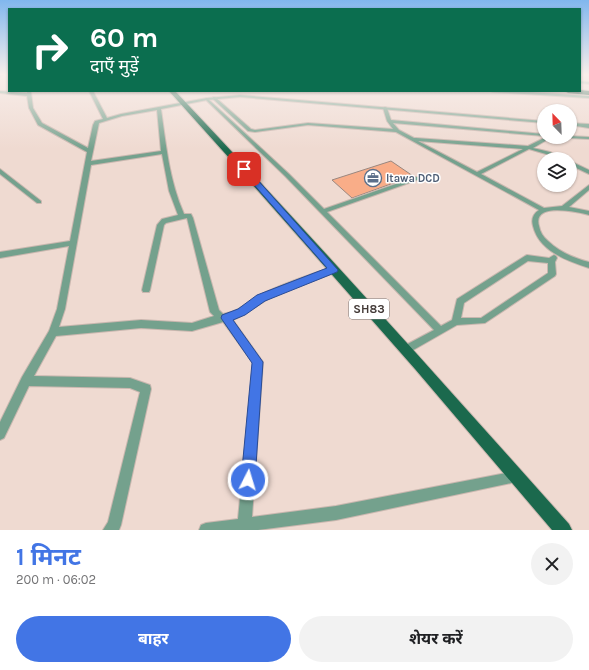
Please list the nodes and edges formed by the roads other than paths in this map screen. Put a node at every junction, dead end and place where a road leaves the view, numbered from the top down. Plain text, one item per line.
1 (30, 100) edge
2 (93, 100) edge
3 (179, 100) edge
4 (202, 100) edge
5 (208, 100) edge
6 (216, 100) edge
7 (285, 100) edge
8 (182, 103) junction
9 (159, 108) junction
10 (385, 108) junction
11 (105, 119) junction
12 (537, 121) edge
13 (389, 122) junction
14 (577, 125) edge
15 (589, 126) edge
16 (397, 131) junction
17 (537, 134) edge
18 (577, 137) edge
19 (411, 138) junction
20 (589, 138) edge
21 (537, 144) edge
22 (529, 148) junction
23 (91, 152) junction
24 (165, 152) junction
25 (544, 152) edge
26 (89, 163) junction
27 (577, 166) edge
28 (0, 171) edge
29 (589, 172) edge
30 (477, 174) junction
31 (418, 178) dead end
32 (589, 187) edge
33 (39, 202) dead end
34 (565, 207) junction
35 (543, 210) junction
36 (322, 211) junction
37 (589, 213) edge
38 (182, 216) junction
39 (73, 243) junction
40 (559, 253) junction
41 (0, 255) edge
42 (551, 260) junction
43 (589, 265) edge
44 (334, 270) junction
45 (146, 290) dead end
46 (224, 318) junction
47 (456, 322) junction
48 (441, 331) junction
49 (53, 332) junction
50 (405, 350) junction
51 (26, 381) junction
52 (0, 434) edge
53 (517, 477) junction
54 (244, 527) edge
55 (110, 530) edge
56 (206, 530) edge
57 (562, 530) edge

1 - 23 street
2 - 11 street
3 - 8 main road, SH83
4 - 8 street
5 - 36 lane
6 - 16 lane
7 - 10 street
8 - 9 street
8 - 44 main road, SH83
9 - 11 street
9 - 24 street
10 - 12 street
10 - 13 lane
11 - 23 street
13 - 16 lane
13 - 17 lane
14 - 15 street
16 - 19 lane
18 - 20 lane
19 - 22 lane
19 - 30 lane
21 - 22 lane
22 - 25 lane
22 - 30 lane
23 - 26 street
24 - 26 street
24 - 38 street
26 - 39 street
27 - 29 lane
28 - 33 street
30 - 35 lane
31 - 36 lane
32 - 34 lane
34 - 35 lane
34 - 37 lane
35 - 40 lane
36 - 48 lane
38 - 45 street
38 - 46 street
39 - 41 street
39 - 49 street
40 - 42 lane
40 - 43 lane
42 - 47 lane
42 - 47 lane
44 - 46 street
44 - 50 main road, SH83
46 - 49 street
46 - 54 street
47 - 48 lane
48 - 50 lane
49 - 51 street
50 - 53 main road, SH83
51 - 52 street
51 - 55 street
53 - 54 street
53 - 57 main road, SH83
54 - 56 street

